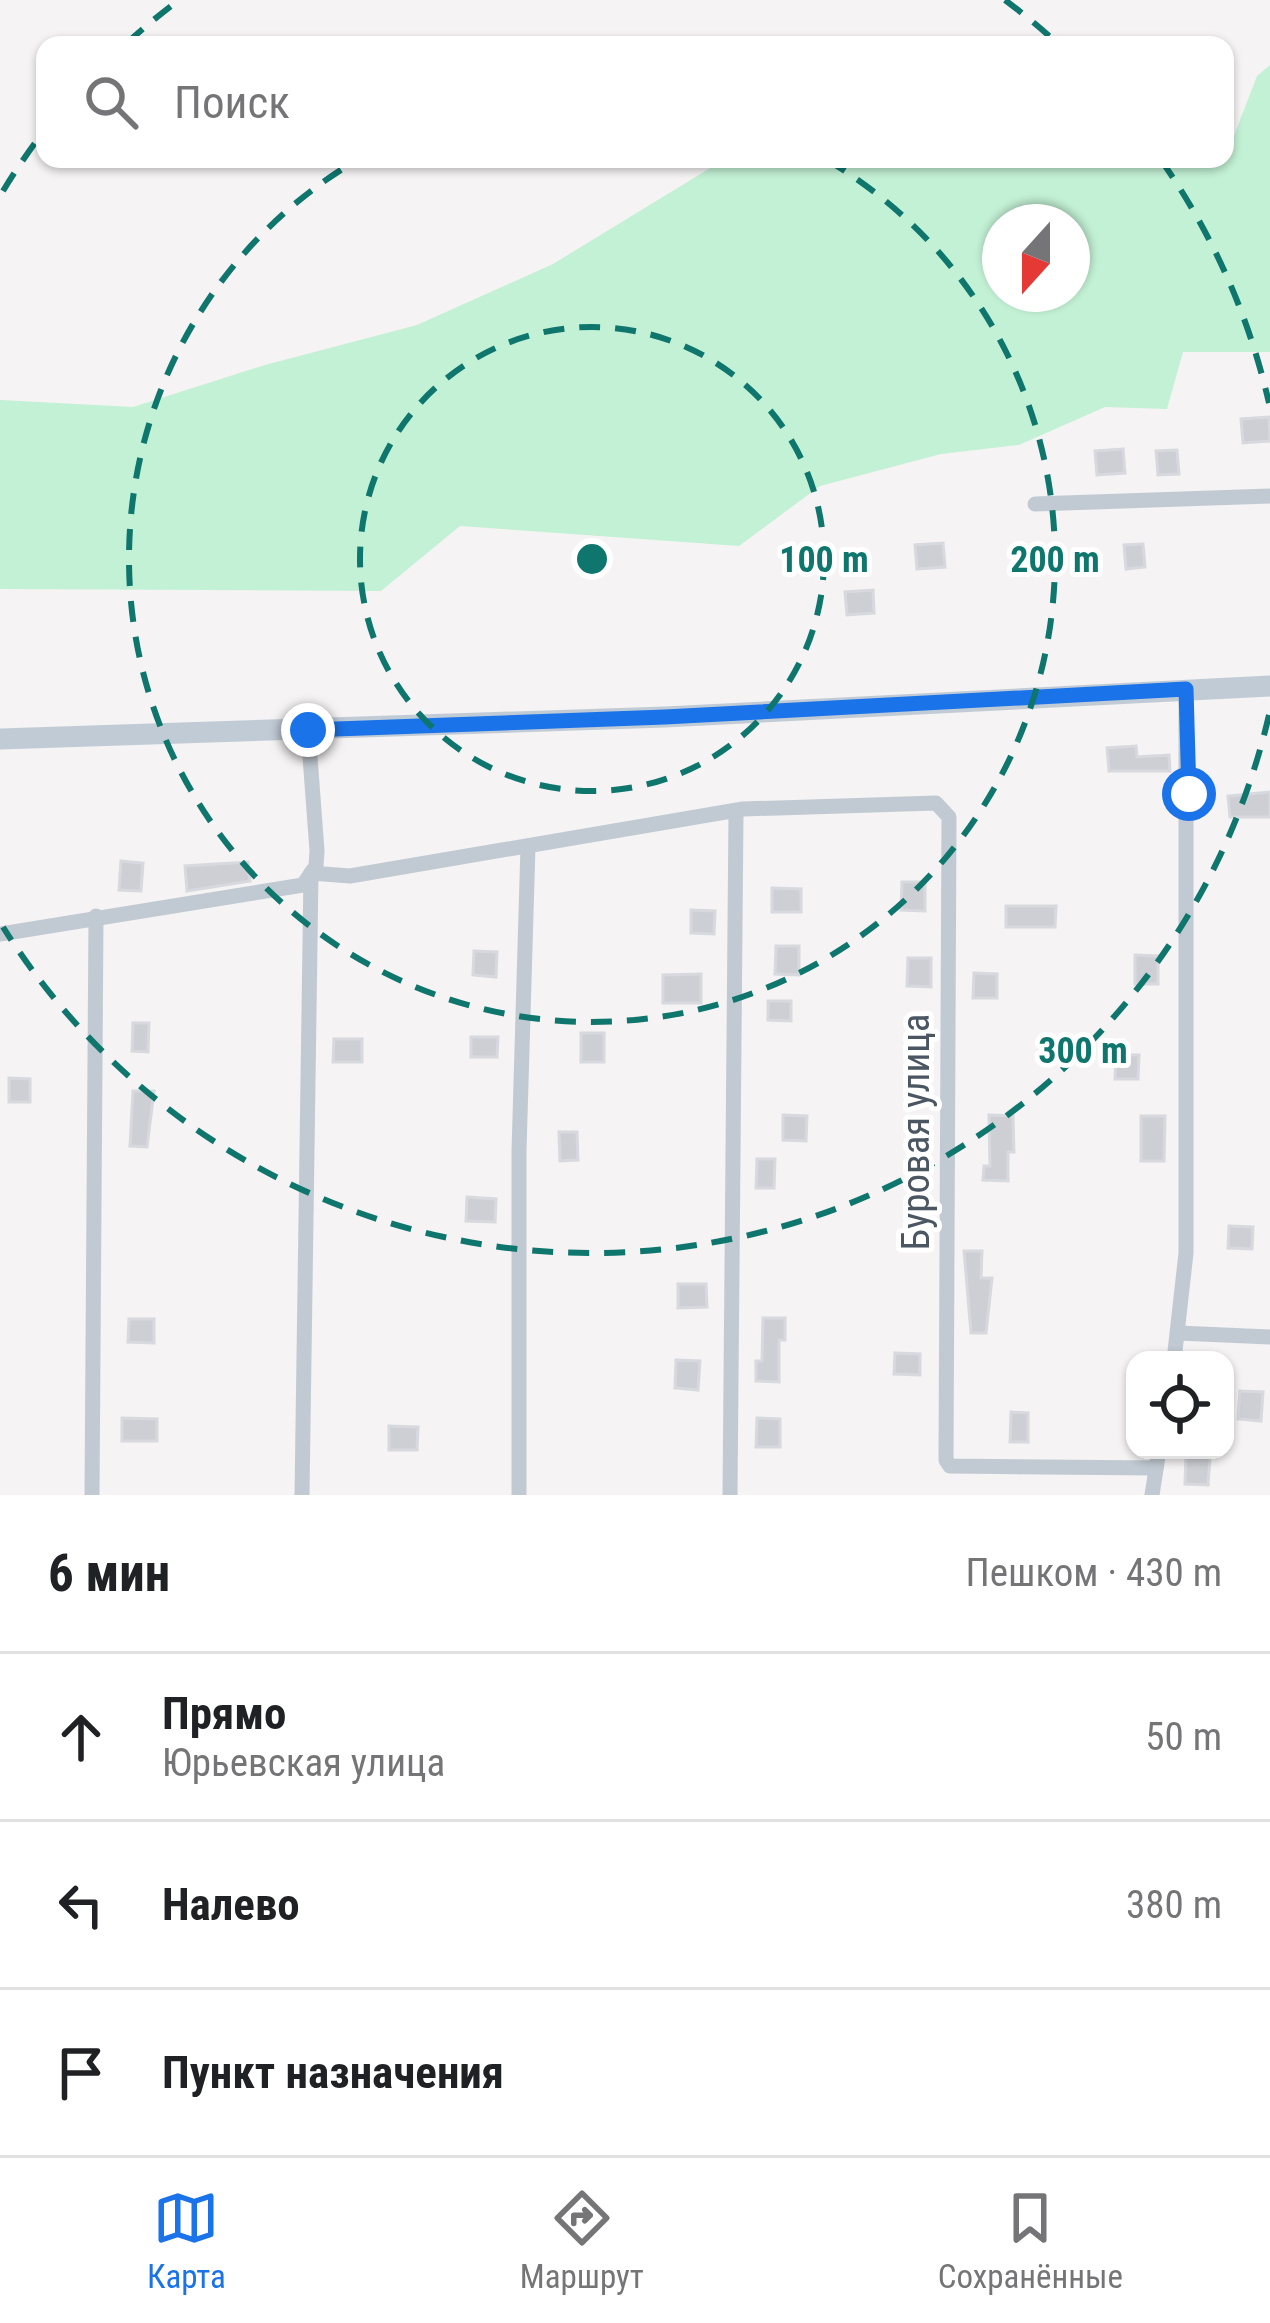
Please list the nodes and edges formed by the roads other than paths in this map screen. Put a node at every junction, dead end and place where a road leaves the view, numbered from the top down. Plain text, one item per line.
1 (1270, 496) edge
2 (1035, 504) dead end
3 (1270, 686) edge
4 (1186, 689) junction
5 (308, 730) junction
6 (0, 740) edge
7 (736, 812) junction
8 (528, 846) junction
9 (311, 873) junction
10 (96, 916) junction
11 (0, 934) edge
12 (1178, 1333) junction
13 (1270, 1337) edge
14 (1175, 1351) edge
15 (1158, 1459) edge
16 (92, 1495) edge
17 (302, 1495) edge
18 (518, 1495) edge
19 (730, 1495) edge
20 (1153, 1495) edge

1 - 2 street
3 - 4 main road
4 - 5 main road
4 - 12 street
5 - 6 main road
5 - 9 street
7 - 8 street
7 - 15 street, Буровая улица
7 - 19 street
8 - 9 street
8 - 18 street
9 - 10 street
9 - 17 street
10 - 11 street
10 - 16 street
12 - 13 street
12 - 14 street
15 - 20 street

